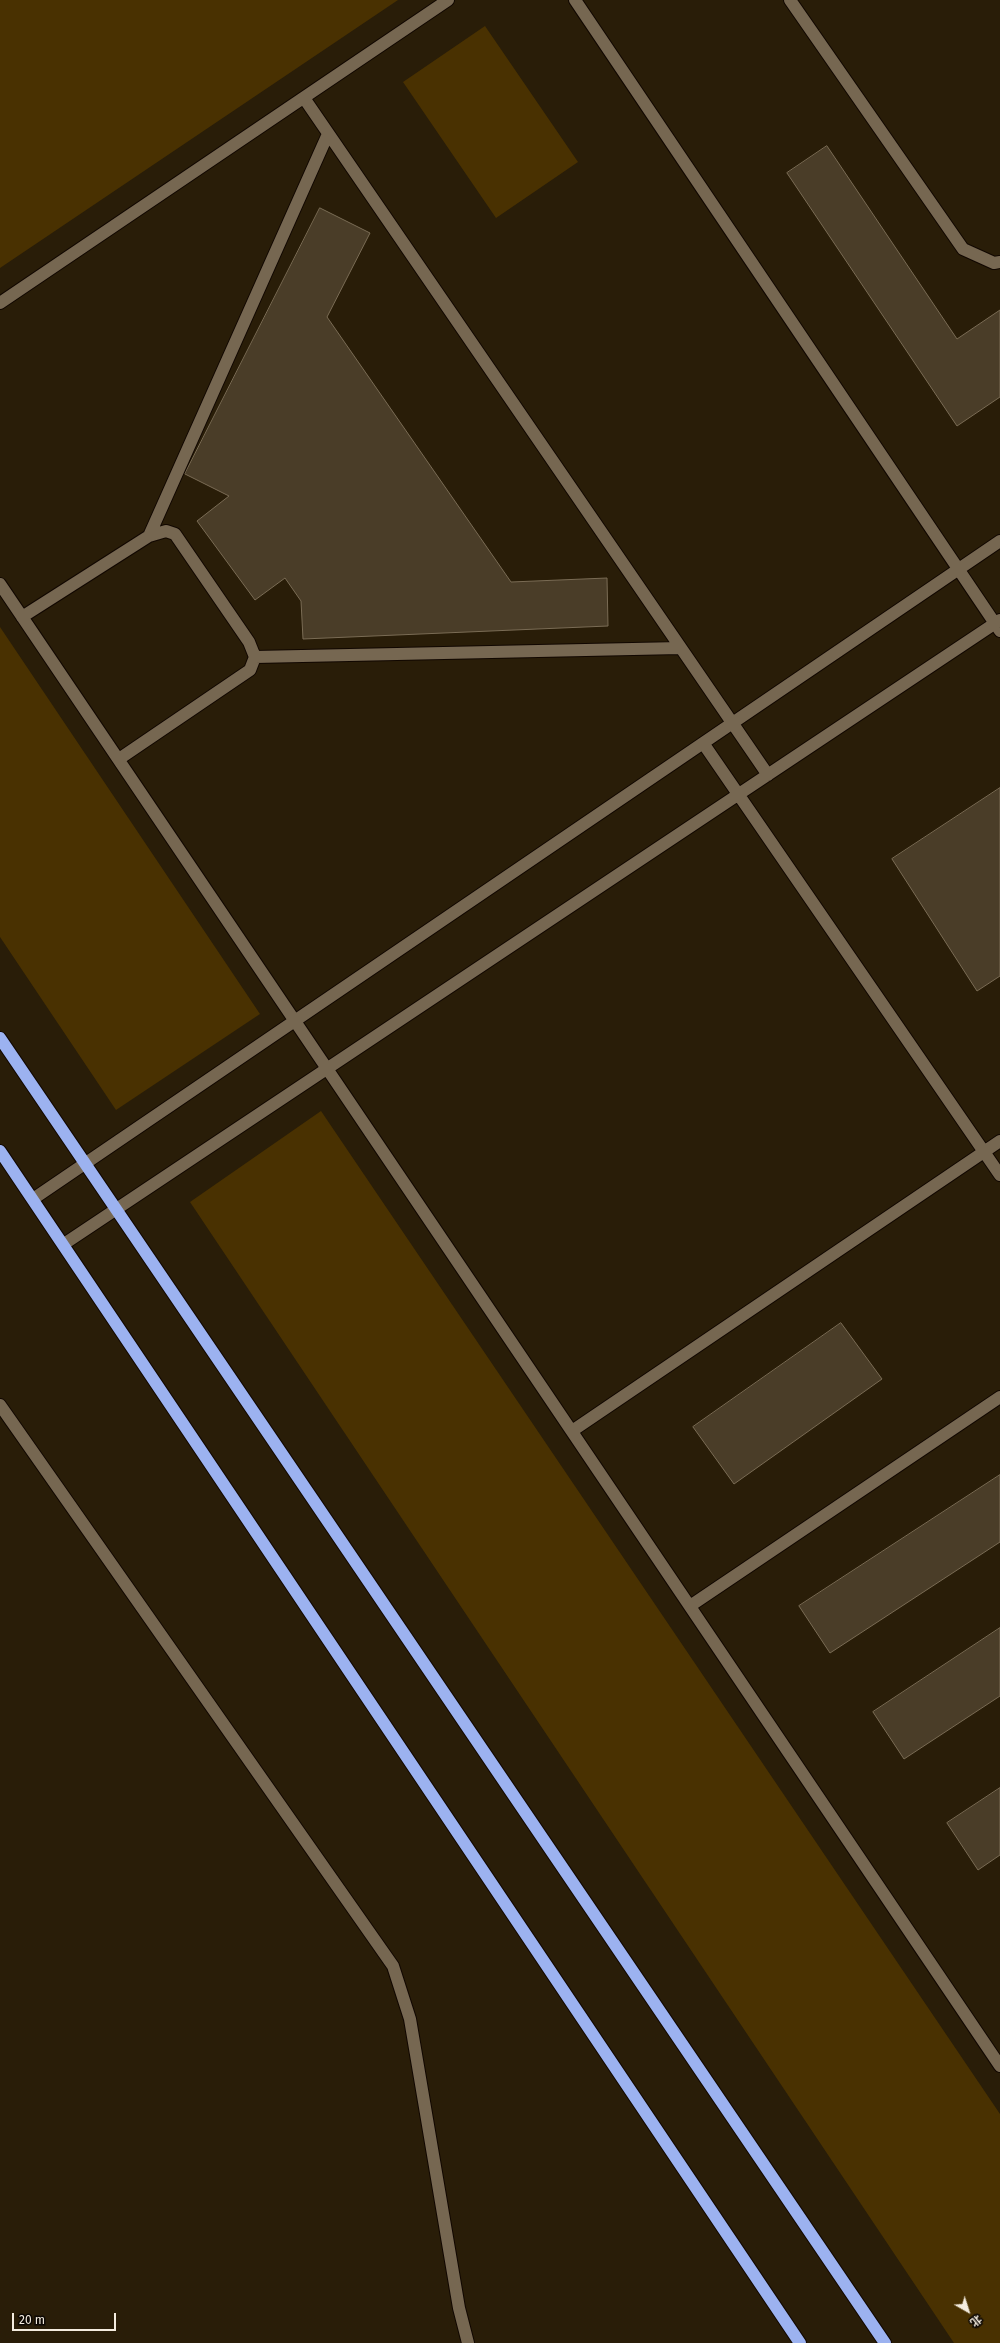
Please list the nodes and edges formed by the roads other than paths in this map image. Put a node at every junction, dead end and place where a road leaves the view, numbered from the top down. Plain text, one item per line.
1 (448, 0) edge
2 (575, 0) edge
3 (790, 0) edge
4 (304, 98) junction
5 (328, 134) junction
6 (1000, 262) edge
7 (0, 303) edge
8 (149, 536) junction
9 (1000, 541) edge
10 (958, 569) junction
11 (0, 584) edge
12 (22, 617) junction
13 (998, 625) edge
14 (680, 648) junction
15 (255, 657) junction
16 (732, 723) junction
17 (703, 743) junction
18 (119, 759) junction
19 (768, 775) junction
20 (738, 794) junction
21 (295, 1020) junction
22 (0, 1038) edge
23 (327, 1069) junction
24 (1000, 1141) edge
25 (0, 1151) edge
26 (984, 1152) junction
27 (85, 1163) junction
28 (1000, 1175) edge
29 (33, 1199) junction
30 (116, 1209) junction
31 (64, 1244) junction
32 (1000, 1398) edge
33 (0, 1405) edge
34 (572, 1431) junction
35 (690, 1606) junction
36 (1000, 2066) edge
37 (468, 2343) edge
38 (800, 2343) edge
39 (885, 2343) edge

1 - 4 street
2 - 10 street
3 - 6 street
4 - 5 street
4 - 7 street
5 - 8 street
5 - 14 street
8 - 12 street
8 - 15 street
9 - 10 street
10 - 13 street
10 - 16 street
11 - 12 street
12 - 18 street
13 - 19 street
14 - 15 street
14 - 16 street
15 - 18 street
16 - 17 street
16 - 19 street
17 - 20 street
17 - 21 street
18 - 21 street
19 - 20 street
20 - 23 street
20 - 26 street
21 - 23 street
21 - 27 street
22 - 27 highway
23 - 30 street
23 - 34 street
24 - 26 street
25 - 29 highway
26 - 28 street
26 - 34 street
27 - 29 street
27 - 30 highway
29 - 31 highway
30 - 31 street
30 - 39 highway
31 - 38 highway
32 - 35 street
33 - 37 street
34 - 35 street
35 - 36 street

